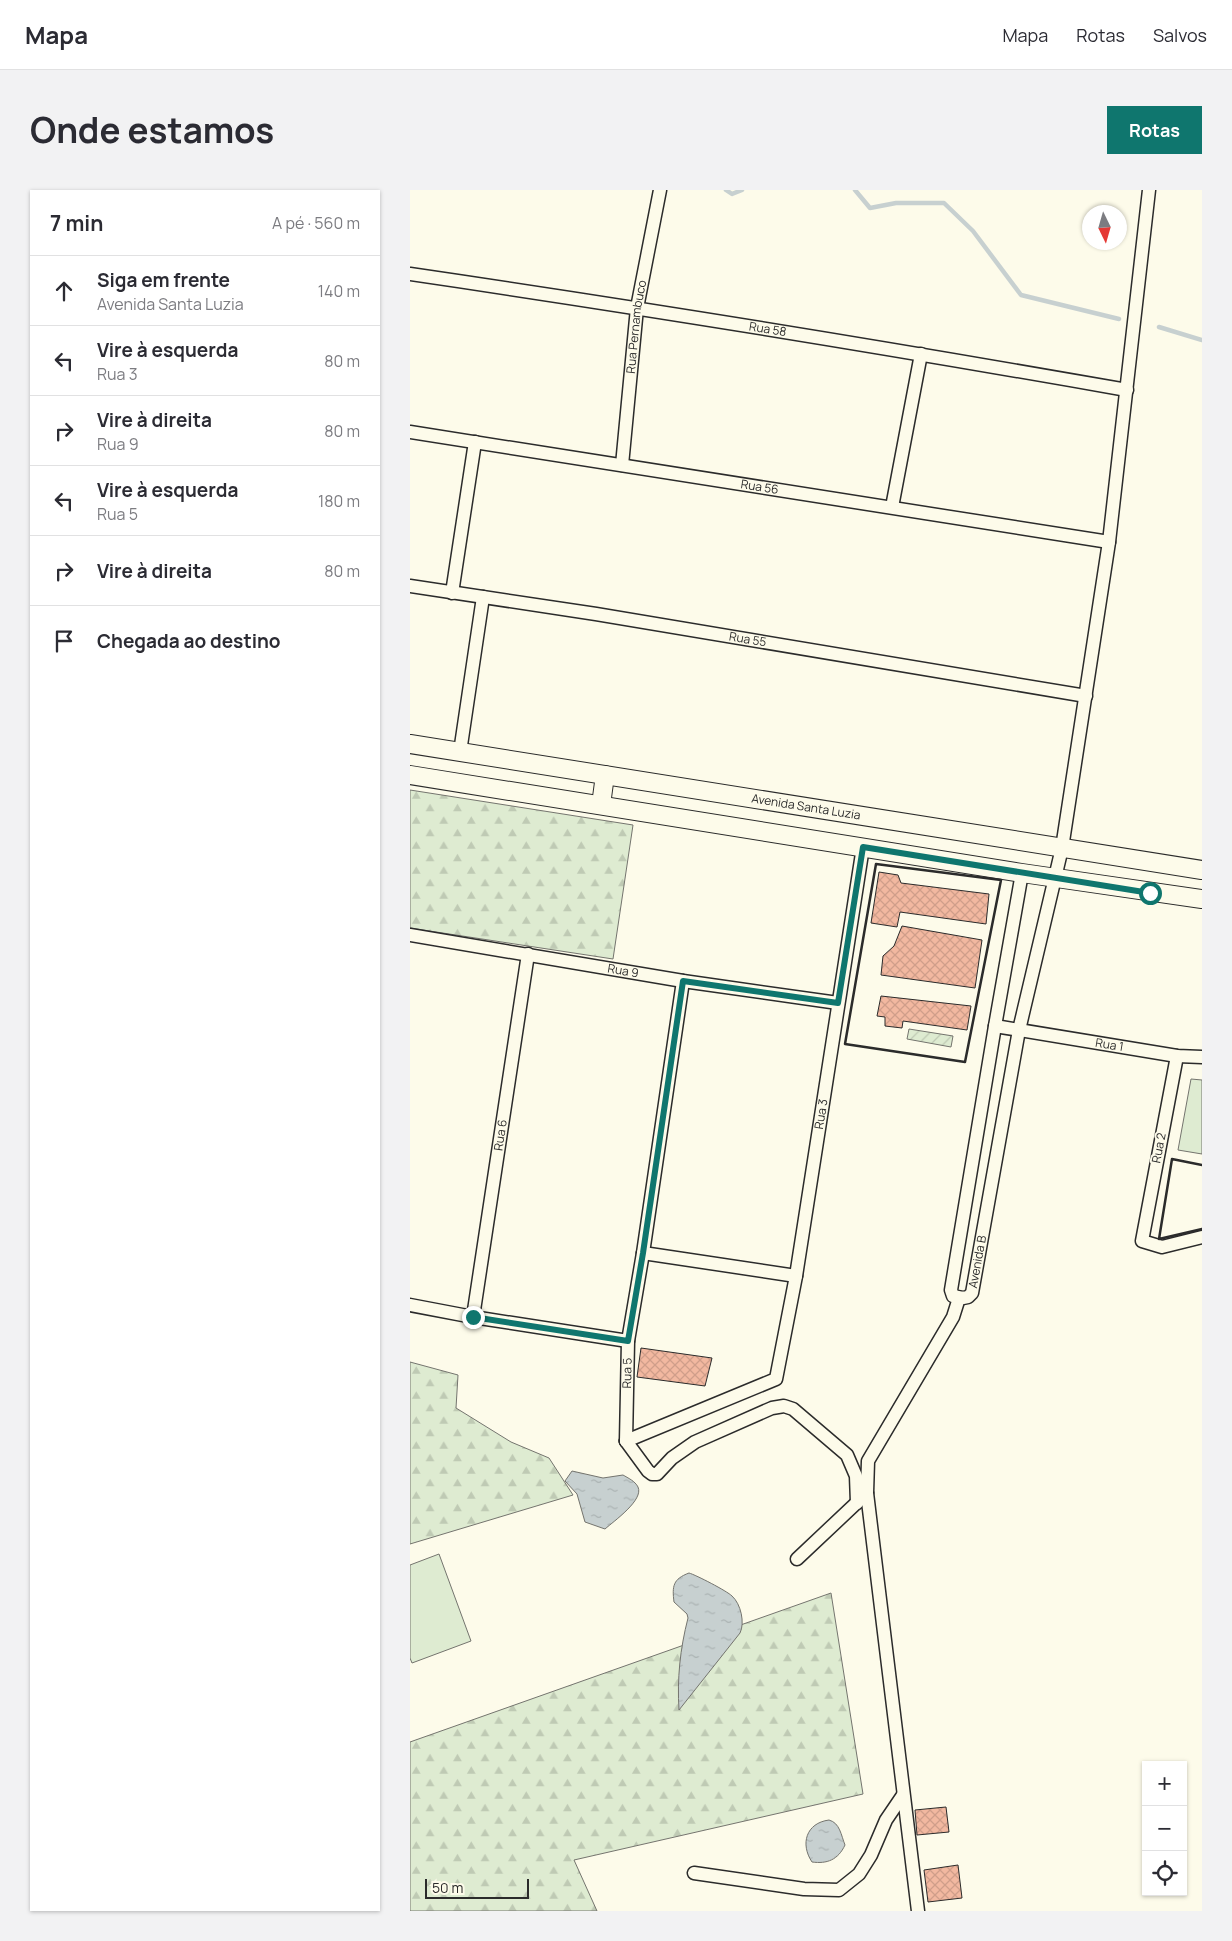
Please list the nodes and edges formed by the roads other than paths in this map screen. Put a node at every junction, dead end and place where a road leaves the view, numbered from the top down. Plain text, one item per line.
1 (660, 190) edge
2 (1149, 190) edge
3 (410, 274) edge
4 (637, 308) junction
5 (921, 354) junction
6 (1127, 390) junction
7 (410, 432) edge
8 (476, 442) junction
9 (622, 465) junction
10 (892, 507) junction
11 (1109, 542) junction
12 (410, 586) edge
13 (452, 593) junction
14 (484, 597) junction
15 (1086, 696) junction
16 (410, 744) edge
17 (460, 752) junction
18 (410, 775) edge
19 (605, 775) junction
20 (601, 805) junction
21 (863, 847) junction
22 (1062, 848) junction
23 (1202, 870) edge
24 (1022, 873) junction
25 (1055, 877) junction
26 (1202, 899) edge
27 (410, 935) edge
28 (528, 954) junction
29 (683, 981) junction
30 (838, 1003) junction
31 (995, 1026) junction
32 (1019, 1030) junction
33 (1177, 1056) junction
34 (1202, 1057) edge
35 (1202, 1237) edge
36 (643, 1253) junction
37 (796, 1276) junction
38 (959, 1298) junction
39 (410, 1305) edge
40 (473, 1317) junction
41 (628, 1341) junction
42 (626, 1442) junction
43 (867, 1493) junction
44 (857, 1503) junction
45 (797, 1559) dead end
46 (904, 1795) junction
47 (694, 1873) dead end
48 (918, 1911) edge

1 - 4 street, Rua Pernambuco
2 - 6 street, Avenida B
3 - 4 street, Rua 58
4 - 5 street, Rua 58
4 - 9 street, Rua Pernambuco
5 - 6 street, Rua 58
5 - 10 street
6 - 11 street, Avenida B
7 - 8 street, Rua 56
8 - 9 street, Rua 56
8 - 13 street
9 - 10 street, Rua 56
10 - 11 street, Rua 56
11 - 15 street, Avenida B
12 - 13 street, Rua 55
13 - 14 street, Rua 55
14 - 15 street, Rua 55
14 - 17 street
15 - 22 street, Avenida B
16 - 17 street, Avenida Santa Luzia
17 - 19 street, Avenida Santa Luzia
18 - 20 street
19 - 20 street
19 - 22 street, Avenida Santa Luzia
20 - 21 street
21 - 24 street
21 - 30 street, Rua 3
22 - 23 street, Avenida Santa Luzia
22 - 25 street, Avenida B
24 - 25 street
24 - 31 street, Avenida B
25 - 26 street
25 - 32 street, Avenida B
27 - 28 street, Rua 9
28 - 29 street, Rua 9
28 - 40 street, Rua 6
29 - 30 street, Rua 9
29 - 36 street, Rua 5
30 - 37 street, Rua 3
31 - 32 street, Rua 1
31 - 38 street, Avenida B
32 - 33 street, Rua 1
32 - 38 street, Avenida B
33 - 34 street, Rua 1
33 - 35 street, Rua 2
36 - 37 street
36 - 41 street, Rua 5
37 - 42 street, Rua 3
38 - 43 street
39 - 40 street
40 - 41 street
41 - 42 street, Rua 5
42 - 44 street
43 - 44 street
43 - 46 street
44 - 45 street
46 - 47 street
46 - 48 street

